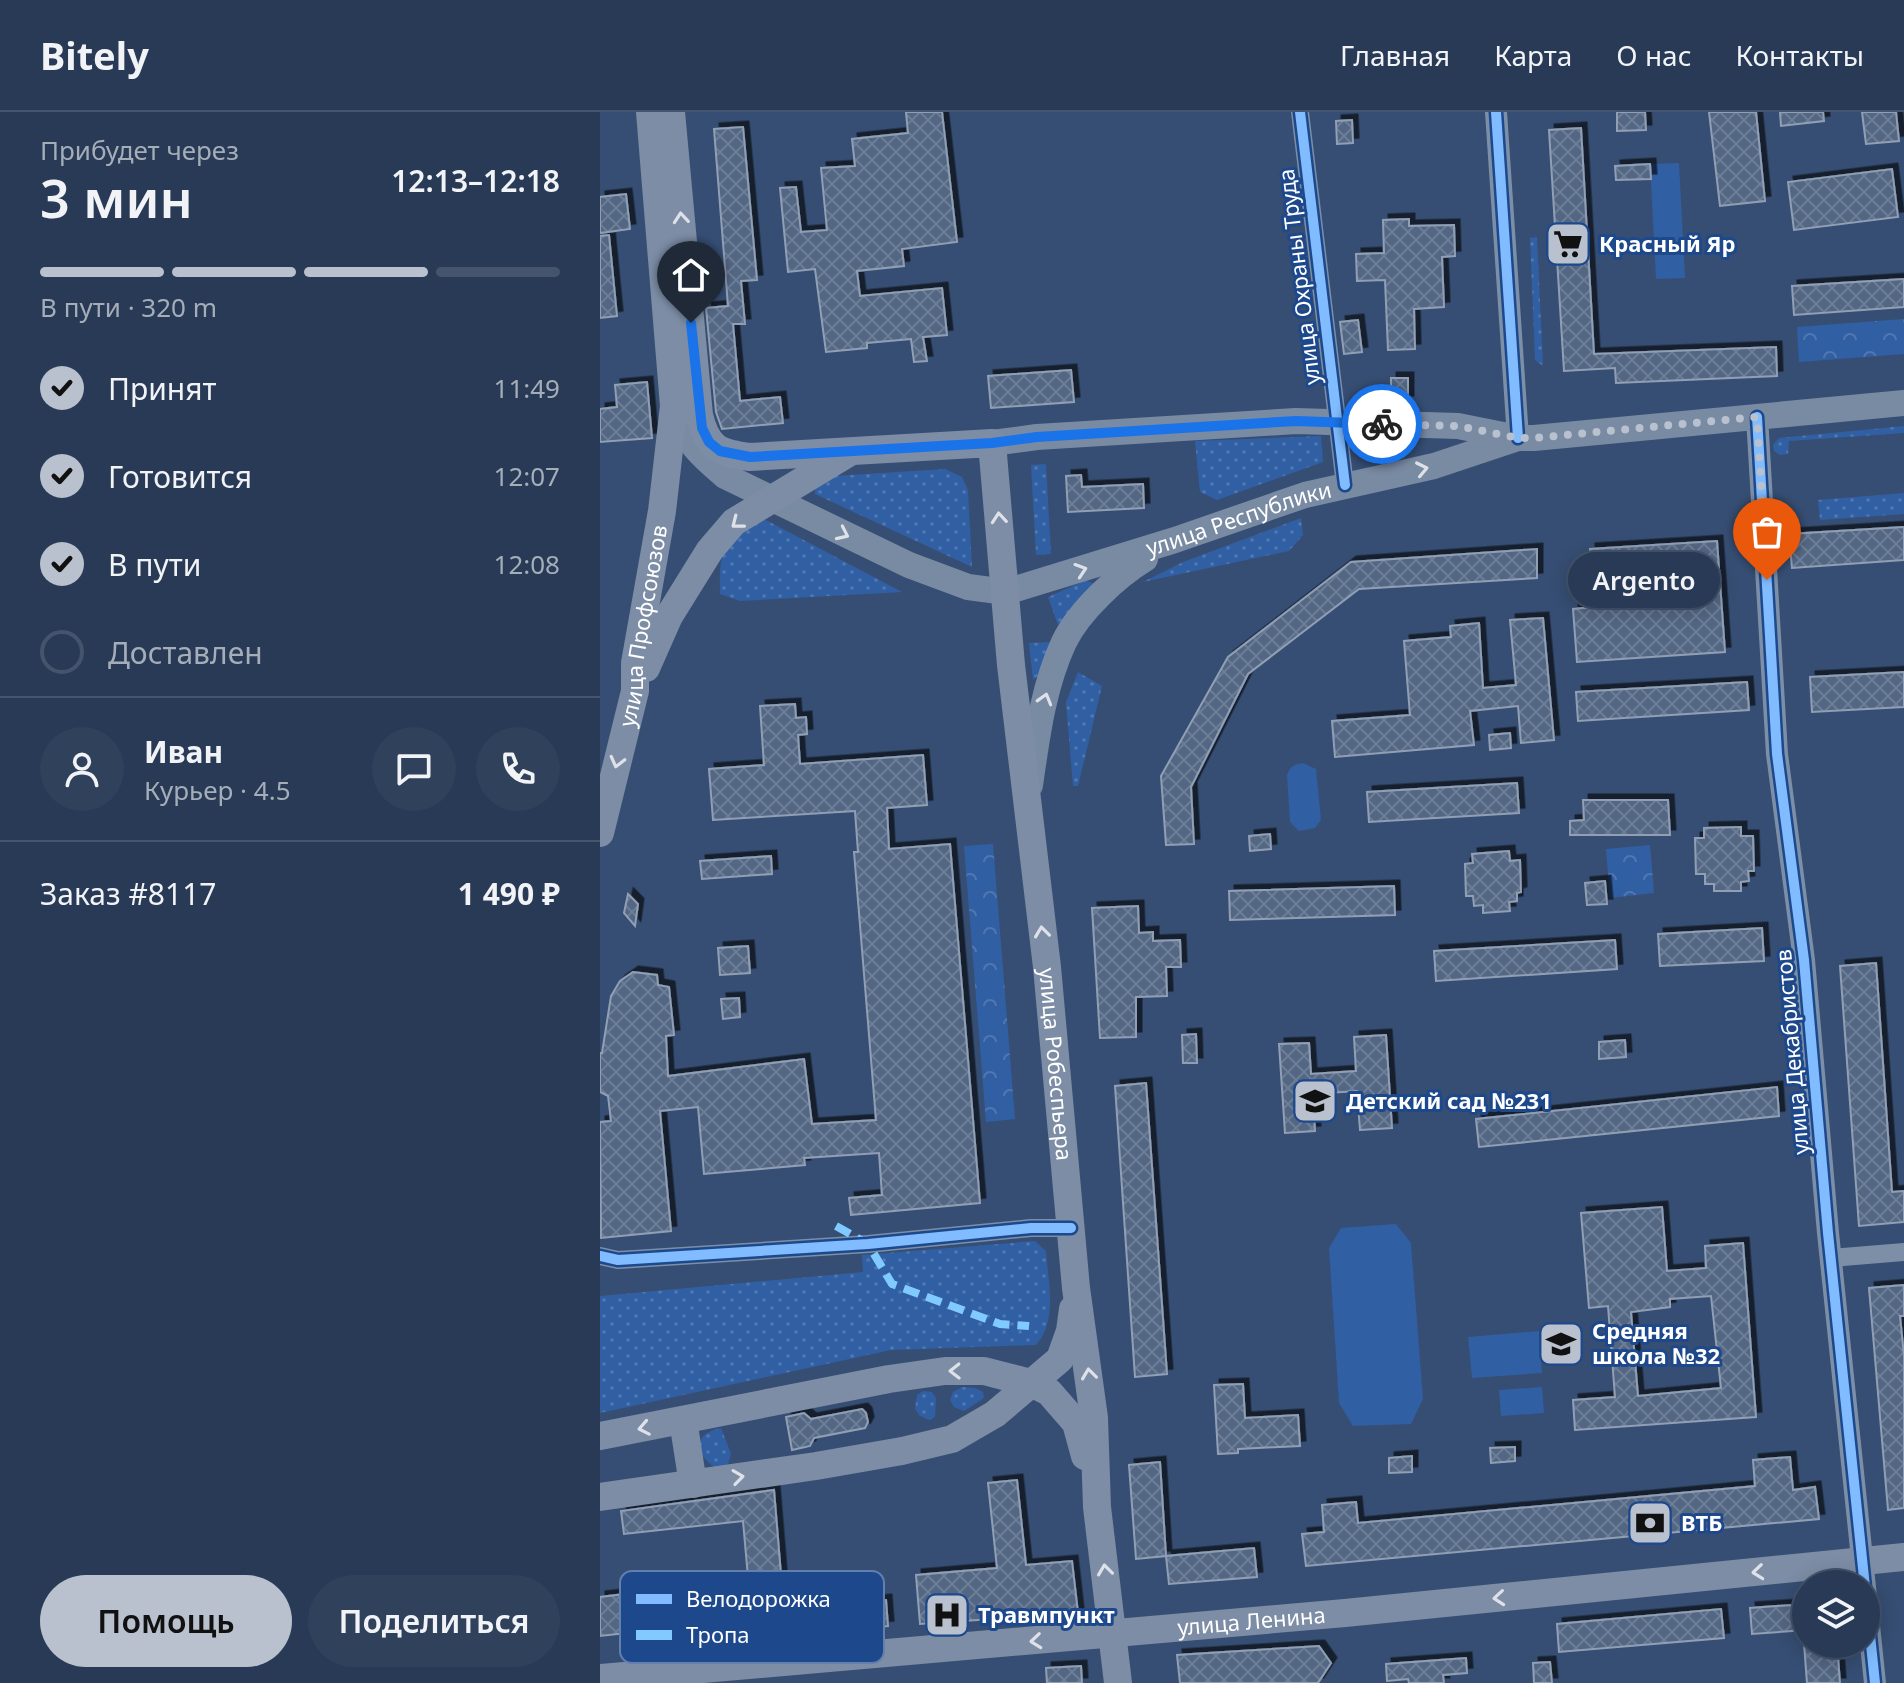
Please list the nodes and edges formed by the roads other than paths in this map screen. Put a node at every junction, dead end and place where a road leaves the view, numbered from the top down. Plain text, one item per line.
1 (650, 112) edge
2 (671, 112) edge
3 (1300, 112) edge
4 (1496, 112) edge
5 (1904, 403) edge
6 (674, 406) junction
7 (1757, 417) junction
8 (1339, 423) junction
9 (1518, 438) junction
10 (992, 443) junction
11 (850, 452) junction
12 (1345, 485) junction
13 (772, 501) junction
14 (1175, 540) junction
15 (1006, 592) junction
16 (635, 691) junction
17 (1027, 804) junction
18 (600, 833) edge
19 (1071, 1228) junction
20 (1904, 1252) edge
21 (600, 1256) edge
22 (1831, 1258) junction
23 (1076, 1288) junction
24 (1031, 1383) junction
25 (683, 1420) junction
26 (600, 1436) edge
27 (693, 1484) junction
28 (603, 1497) edge
29 (1097, 1507) junction
30 (1904, 1557) edge
31 (1863, 1560) junction
32 (1113, 1633) junction
33 (884, 1653) edge
34 (771, 1663) edge
35 (600, 1678) edge
36 (1118, 1683) edge
37 (1875, 1683) edge

1 - 6 main road, улица Профсоюзов
11 -> 2 main road, улица Республики
3 - 8 street, улица Охраны Труда
4 - 9 street
5 - 7 main road, улица Республики
6 - 13 main road
6 - 16 main road, улица Профсоюзов
7 - 9 main road, улица Республики
7 - 22 street, улица Декабристов
8 - 9 main road, улица Республики
8 - 10 main road, улица Республики
8 - 12 street, улица Охраны Труда
12 -> 9 main road, улица Республики
10 - 11 main road, улица Республики
15 -> 10 main road, улица Робеспьера
11 - 13 main road
12 - 14 main road, улица Республики
13 -> 15 main road
13 -> 16 main road
15 -> 14 main road, улица Республики
17 -> 14 main road
15 - 17 main road, улица Робеспьера
16 -> 18 main road, улица Профсоюзов
19 -> 17 main road, улица Робеспьера
19 - 21 street
19 - 23 main road, улица Робеспьера
20 - 22 street
22 - 31 street, улица Декабристов
23 - 24 main road
29 -> 23 main road, улица Робеспьера
24 -> 25 main road
27 -> 24 main road
24 - 29 main road
25 -> 26 main road
25 - 27 main road
27 - 28 main road
32 -> 29 main road, улица Робеспьера
30 - 31 main road, улица Ленина
31 -> 32 main road, улица Ленина
31 - 37 street, улица Декабристов
32 -> 33 main road, улица Ленина
32 - 36 main road, улица Робеспьера
34 -> 35 main road, улица Ленина

